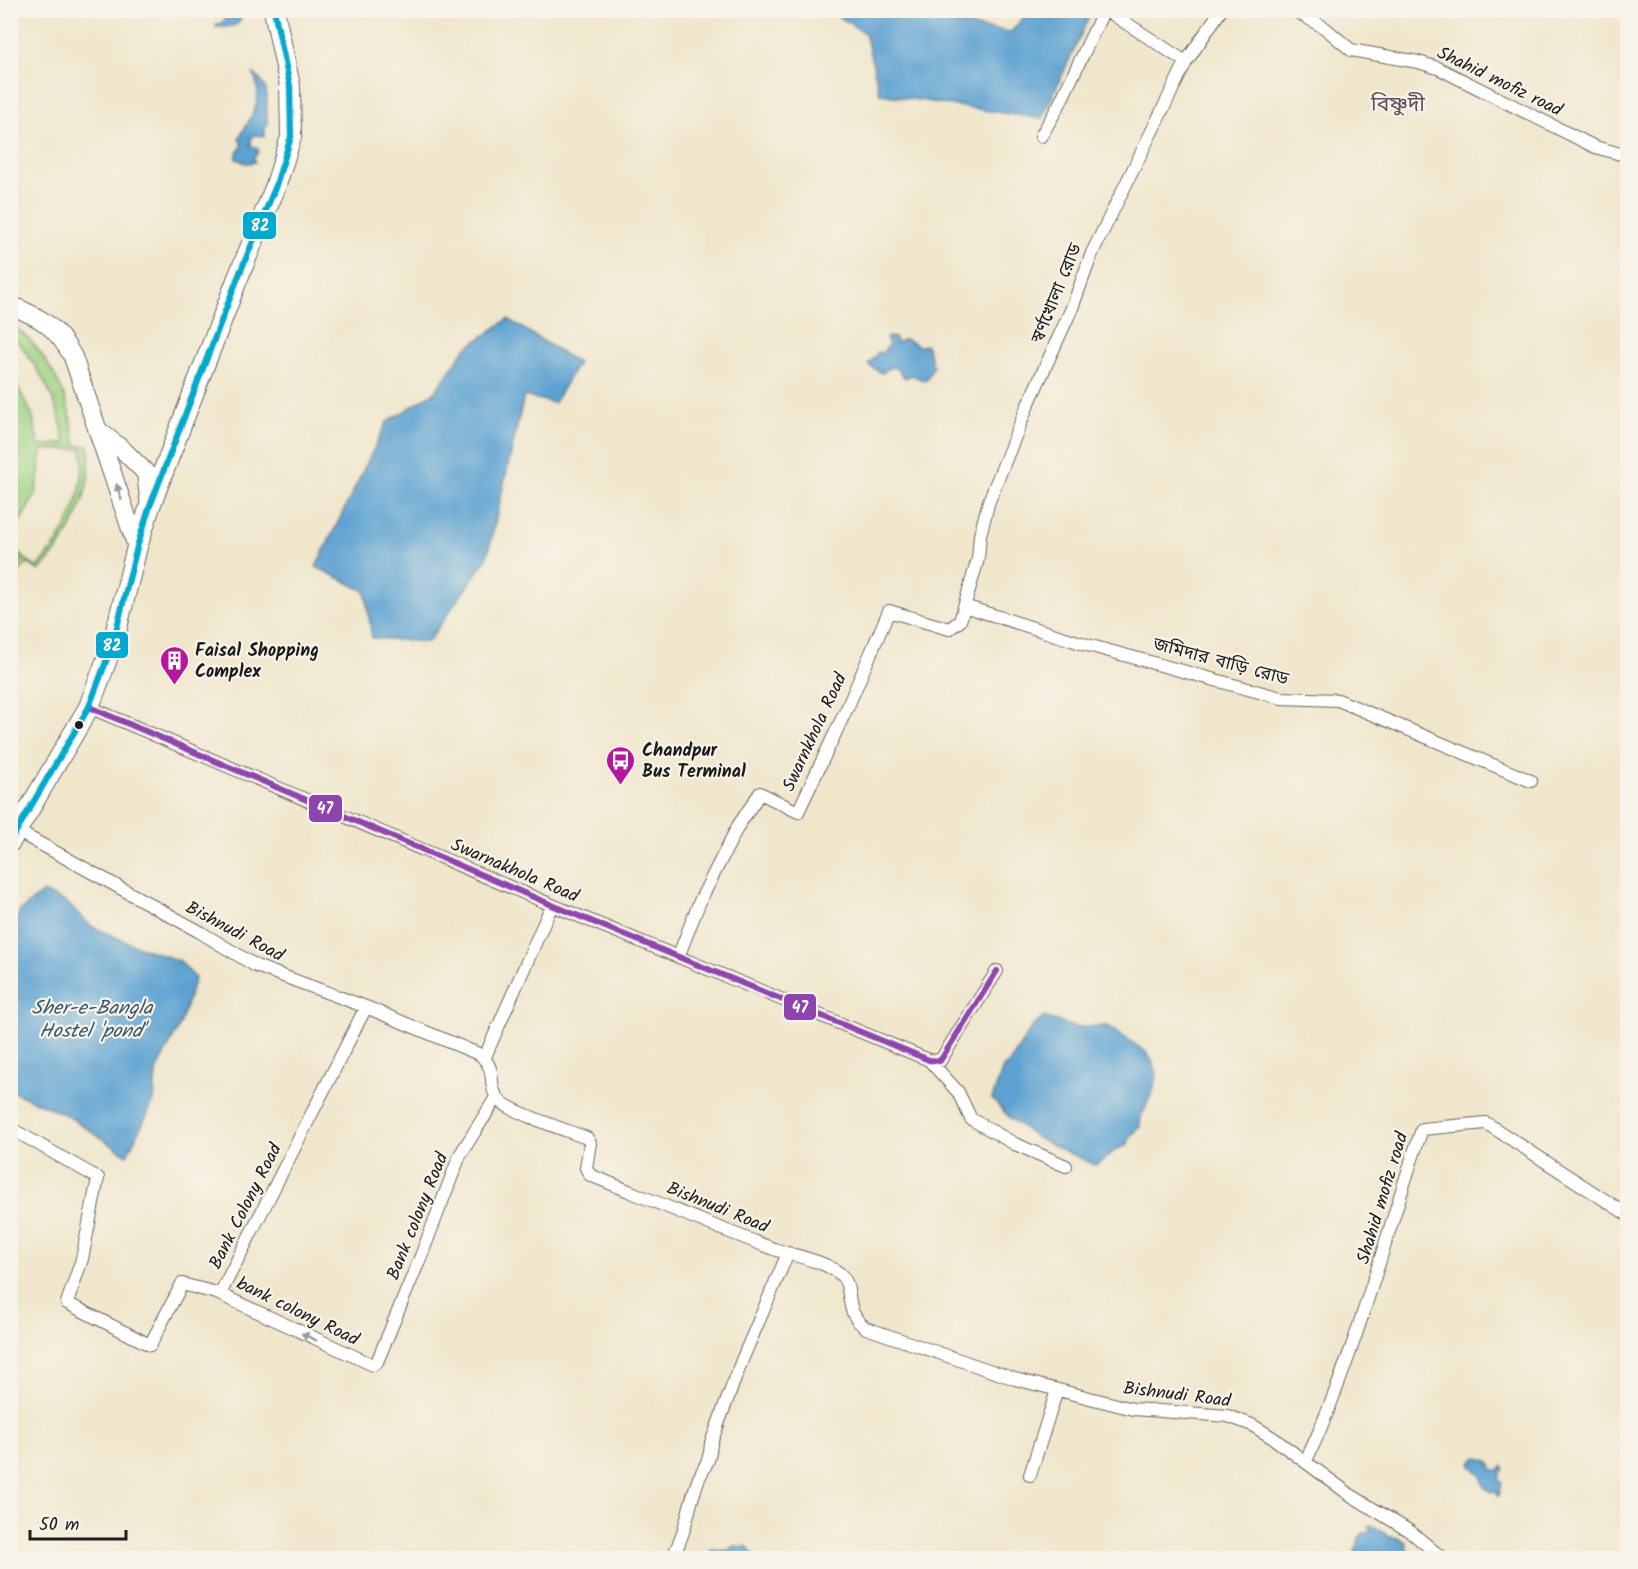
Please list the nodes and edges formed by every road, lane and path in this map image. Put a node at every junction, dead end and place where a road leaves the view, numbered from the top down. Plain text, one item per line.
1 (274, 10) edge
2 (1105, 10) edge
3 (1221, 10) edge
4 (1294, 10) edge
5 (1186, 62) junction
6 (1041, 136) dead end
7 (1628, 156) edge
8 (10, 305) edge
9 (99, 431) junction
10 (150, 506) junction
11 (137, 547) junction
12 (964, 606) junction
13 (89, 707) junction
14 (1531, 781) dead end
15 (14, 836) edge
16 (552, 905) junction
17 (678, 957) junction
18 (997, 971) dead end
19 (366, 1007) junction
20 (484, 1059) junction
21 (928, 1060) junction
22 (496, 1096) junction
23 (483, 1119) dead end
24 (10, 1128) edge
25 (1066, 1166) dead end
26 (1628, 1215) edge
27 (788, 1253) junction
28 (219, 1293) junction
29 (362, 1362) joint
30 (1057, 1390) junction
31 (1306, 1461) junction
32 (1030, 1476) dead end
33 (672, 1558) edge
34 (1442, 1558) edge

1 - 10 main road
2 - 5 street
2 - 6 street
3 - 5 street, স্বর্ণখোলা রোড
4 - 7 street, Shahid mofiz road
5 - 12 street, স্বর্ণখোলা রোড
8 - 9 street
9 - 10 street
11 -> 9 street
10 - 11 main road
11 - 13 main road
12 - 14 street, জমিদার বাড়ি রোড
12 - 17 street, Swarnkhola Road
13 - 15 main road
13 - 16 street, Swarnakhola Road
15 - 19 street, Bishnudi Road
16 - 17 street, Swarnakhola Road
16 - 20 street
17 - 21 street, Swarnakhola Road
18 - 21 street
19 - 20 street, Bishnudi Road
19 - 28 street, Bank Colony Road
20 - 22 street
21 - 25 street
22 - 23 street
22 - 27 street, Bishnudi Road
22 - 29 street, Bank colony Road
24 - 28 street, Bank Colony Road
26 - 31 street, Shahid mofiz road
27 - 30 street, Bishnudi Road
27 - 33 street
29 -> 28 street, bank colony Road
30 - 31 street, Bishnudi Road
30 - 32 street
31 - 34 street, Bishnudi Road

